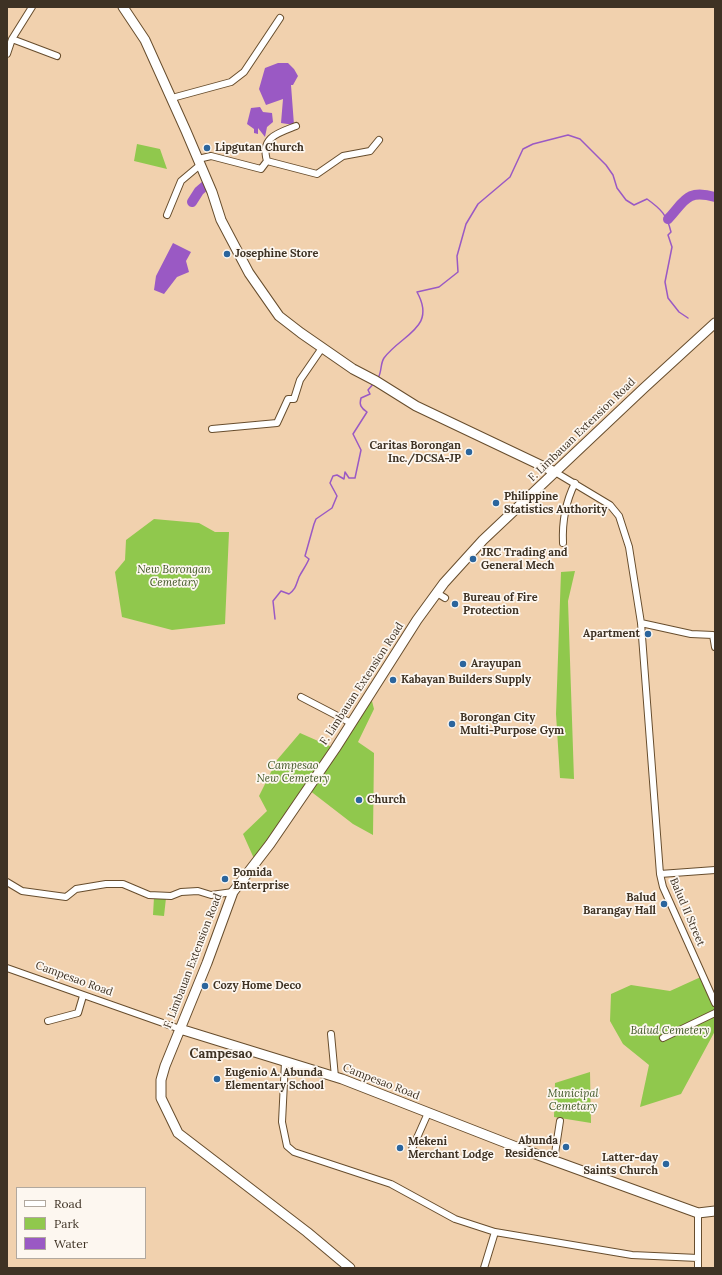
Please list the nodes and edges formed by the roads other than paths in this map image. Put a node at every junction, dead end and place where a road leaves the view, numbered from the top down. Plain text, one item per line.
1 (32, 7) edge
2 (123, 7) edge
3 (280, 18) dead end
4 (12, 39) junction
5 (7, 54) edge
6 (57, 56) dead end
7 (172, 98) junction
8 (296, 126) dead end
9 (379, 140) dead end
10 (267, 161) junction
11 (199, 162) junction
12 (167, 215) dead end
13 (715, 323) edge
14 (322, 348) junction
15 (212, 429) dead end
16 (555, 472) junction
17 (575, 483) junction
18 (563, 543) dead end
19 (437, 593) junction
20 (445, 598) dead end
21 (641, 623) junction
22 (714, 635) edge
23 (715, 647) edge
24 (301, 697) dead end
25 (351, 723) junction
26 (715, 870) edge
27 (660, 874) junction
28 (7, 882) edge
29 (233, 892) junction
30 (7, 968) edge
31 (83, 996) junction
32 (715, 1003) edge
33 (715, 1013) edge
34 (48, 1021) dead end
35 (180, 1029) junction
36 (331, 1034) dead end
37 (663, 1038) dead end
38 (285, 1062) junction
39 (335, 1077) junction
40 (428, 1113) junction
41 (560, 1121) dead end
42 (412, 1149) dead end
43 (554, 1160) junction
44 (715, 1211) edge
45 (698, 1212) junction
46 (494, 1232) junction
47 (698, 1258) junction
48 (350, 1268) edge
49 (484, 1268) edge
50 (698, 1268) edge

1 - 4 street
2 - 7 street
3 - 7 street
4 - 5 street
4 - 6 street
7 - 11 street
8 - 10 street
9 - 10 street
10 - 11 street
11 - 12 street
11 - 14 street
13 - 16 street, F. Limbauan Extension Road
14 - 15 street
14 - 16 street
16 - 17 street, Balud II Street
16 - 19 street, F. Limbauan Extension Road
17 - 18 street
17 - 21 street, Balud II Street
19 - 20 street
19 - 25 street, F. Limbauan Extension Road
21 - 22 street
21 - 27 street, Balud II Street
22 - 23 street
24 - 25 street
25 - 29 street, F. Limbauan Extension Road
26 - 27 street
27 - 32 street, Balud II Street
28 - 29 street
29 - 35 street, F. Limbauan Extension Road
30 - 31 street, Campesao Road
31 - 34 street
31 - 35 street, Campesao Road
33 - 37 street
35 - 38 street, Campesao Road
35 - 48 street, F. Limbauan Extension Road
36 - 39 street
38 - 39 street, Campesao Road
38 - 46 street
39 - 40 street, Campesao Road
40 - 42 street
40 - 43 street, Campesao Road
41 - 43 street
43 - 45 street, Campesao Road
44 - 45 street
45 - 47 street
46 - 47 street
46 - 49 street
47 - 50 street

